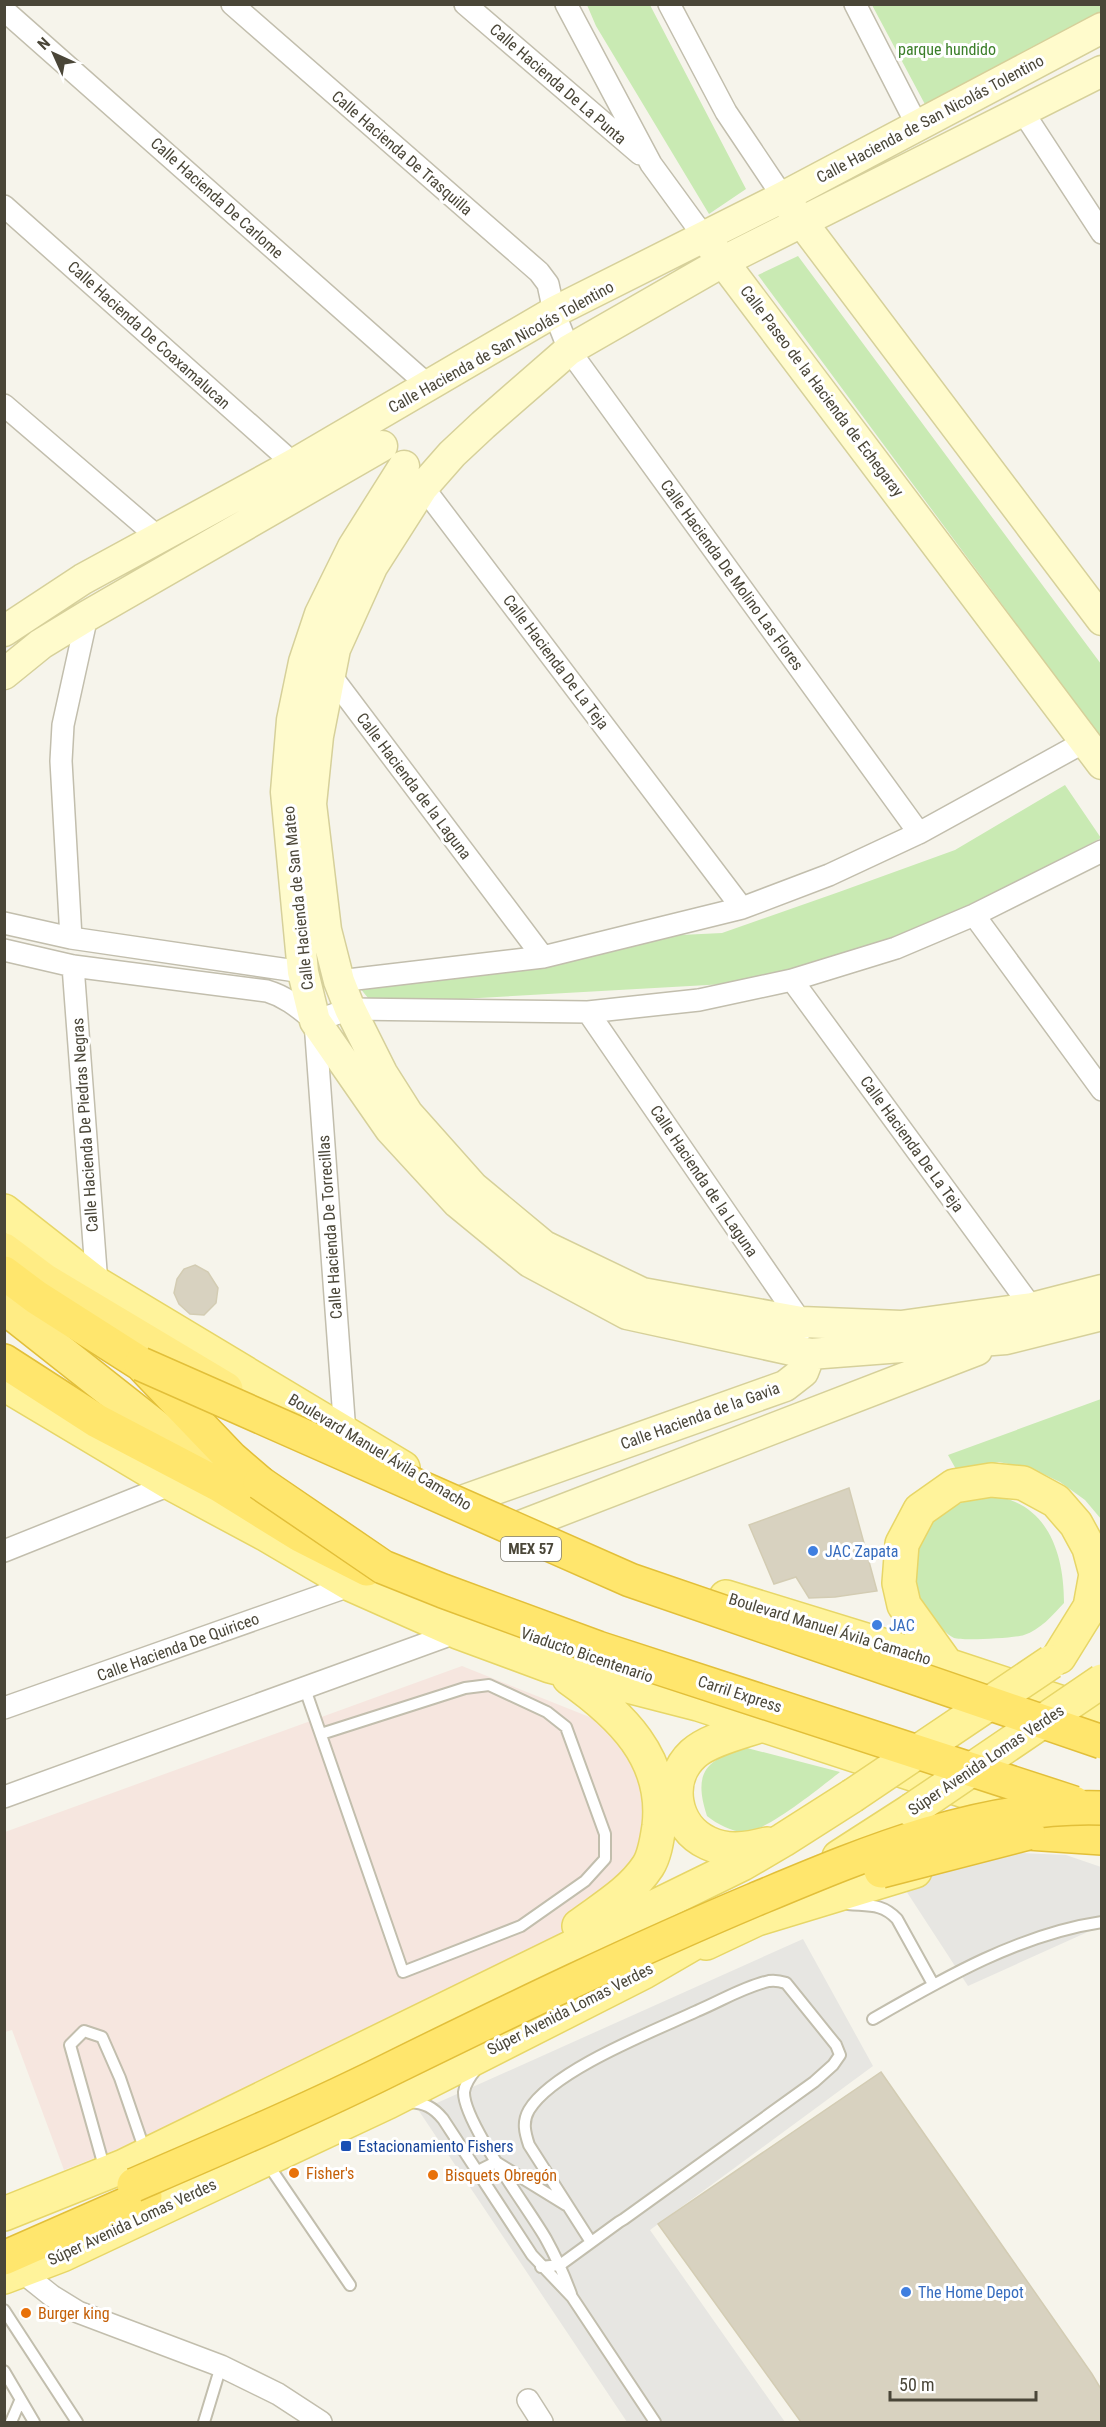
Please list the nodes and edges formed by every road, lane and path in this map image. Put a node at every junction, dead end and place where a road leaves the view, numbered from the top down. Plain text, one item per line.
1 (232, 4) edge
2 (465, 4) edge
3 (566, 4) edge
4 (669, 4) edge
5 (855, 4) edge
6 (4, 10) edge
7 (1101, 28) edge
8 (1101, 71) edge
9 (1023, 112) junction
10 (918, 127) junction
11 (651, 164) junction
12 (783, 197) junction
13 (4, 206) edge
14 (802, 222) junction
15 (1101, 233) edge
16 (705, 238) junction
17 (724, 261) junction
18 (554, 312) junction
19 (569, 350) junction
20 (429, 386) junction
21 (4, 405) edge
22 (361, 425) junction
23 (382, 446) junction
24 (294, 464) junction
25 (413, 476) junction
26 (159, 538) junction
27 (87, 616) junction
28 (1101, 620) edge
29 (9, 621) edge
30 (329, 672) junction
31 (4, 674) edge
32 (1094, 752) edge
33 (919, 833) junction
34 (1101, 851) edge
35 (742, 908) junction
36 (974, 915) junction
37 (4, 923) edge
38 (312, 931) junction
39 (71, 938) junction
40 (4, 950) edge
41 (543, 957) junction
42 (73, 966) junction
43 (303, 972) junction
44 (792, 980) junction
45 (339, 981) junction
46 (350, 1009) junction
47 (588, 1012) junction
48 (315, 1021) junction
49 (1101, 1090) edge
50 (4, 1211) edge
51 (4, 1250) edge
52 (4, 1273) edge
53 (97, 1284) junction
54 (1101, 1290) edge
55 (4, 1307) edge
56 (1101, 1315) edge
57 (1014, 1320) junction
58 (801, 1322) junction
59 (810, 1354) junction
60 (4, 1361) edge
61 (141, 1364) junction
62 (4, 1384) edge
63 (345, 1433) junction
64 (172, 1484) junction
65 (459, 1502) junction
66 (518, 1527) junction
67 (4, 1551) edge
68 (371, 1575) junction
69 (1101, 1630) edge
70 (458, 1632) junction
71 (1055, 1659) junction
72 (947, 1665) junction
73 (550, 1666) junction
74 (1101, 1682) edge
75 (306, 1689) junction
76 (4, 1708) edge
77 (1101, 1716) edge
78 (762, 1725) junction
79 (321, 1734) junction
80 (1101, 1742) edge
81 (1101, 1757) edge
82 (4, 1797) edge
83 (1101, 1807) edge
84 (1101, 1825) edge
85 (1101, 1837) edge
86 (783, 1840) junction
87 (1101, 1844) edge
88 (828, 1896) junction
89 (1101, 1922) edge
90 (520, 1971) junction
91 (644, 1972) junction
92 (933, 1984) junction
93 (873, 2019) dead end
94 (492, 2049) junction
95 (388, 2102) junction
96 (146, 2154) junction
97 (265, 2160) junction
98 (496, 2162) junction
99 (476, 2172) junction
100 (128, 2185) junction
101 (568, 2206) junction
102 (4, 2214) edge
103 (4, 2236) edge
104 (591, 2242) junction
105 (560, 2265) junction
106 (541, 2267) junction
107 (10, 2269) edge
108 (350, 2285) dead end
109 (572, 2297) junction
110 (4, 2310) edge
111 (221, 2366) junction
112 (4, 2371) edge
113 (528, 2400) dead end
114 (20, 2401) junction
115 (11, 2422) edge
116 (33, 2422) edge
117 (77, 2422) edge
118 (204, 2422) edge
119 (321, 2422) edge
120 (542, 2422) edge
121 (655, 2422) edge

1 - 18 street, Calle Hacienda De Trasquilla
2 - 11 street, Calle Hacienda De La Punta
3 - 11 street, Calle Paseo de la Hacienda de Echegaray
4 - 12 street
5 - 10 street
6 - 20 street, Calle Hacienda De Carlome
7 - 10 main road, Calle Hacienda de San Nicolás Tolentino
8 - 9 main road, Calle Hacienda de San Nicolás Tolentino
9 - 14 main road, Calle Hacienda de San Nicolás Tolentino
9 - 15 street
10 - 12 main road, Calle Hacienda de San Nicolás Tolentino
11 - 16 street, Calle Paseo de la Hacienda de Echegaray
12 - 14 main road
12 - 16 main road, Calle Hacienda de San Nicolás Tolentino
13 - 24 street, Calle Hacienda De Coaxamalucan
14 - 17 main road, Calle Hacienda de San Nicolás Tolentino
14 - 28 main road
16 - 17 main road, Calle Paseo de la Hacienda de Echegaray
16 - 18 main road, Calle Hacienda de San Nicolás Tolentino
17 - 19 main road, Calle Hacienda de San Nicolás Tolentino
17 - 32 main road, Calle Paseo de la Hacienda de Echegaray
18 - 19 street, Calle Hacienda De Molino Las Flores
18 - 20 main road, Calle Hacienda de San Nicolás Tolentino
19 - 25 main road, Calle Hacienda de San Mateo
19 - 33 street, Calle Hacienda De Molino Las Flores
20 - 22 main road, Calle Hacienda de San Nicolás Tolentino
21 - 26 street
22 - 23 main road, Calle Hacienda De La Teja
22 - 24 main road, Calle Hacienda de San Nicolás Tolentino
23 - 25 main road, Calle Hacienda De La Teja
23 - 27 main road
24 - 26 main road, Calle Hacienda de San Nicolás Tolentino
25 - 30 main road, Calle Hacienda de San Mateo
25 - 35 street, Calle Hacienda De La Teja
25 - 38 main road, Calle Hacienda de San Mateo
26 - 29 main road, Calle Hacienda de San Nicolás Tolentino
27 - 31 main road
27 - 39 street
30 - 38 main road, Calle Hacienda de San Mateo
30 - 41 street, Calle Hacienda de la Laguna
32 - 33 street
33 - 35 street
34 - 36 street
35 - 41 street
36 - 44 street
36 - 49 street
37 - 39 street
38 - 43 main road, Calle Hacienda de San Mateo
38 - 45 main road, Calle Hacienda de San Mateo
39 - 43 street
40 - 42 street
41 - 45 street
42 - 48 street
42 - 53 street, Calle Hacienda De Piedras Negras
43 - 48 main road, Calle Hacienda de San Mateo
44 - 47 street
44 - 57 street, Calle Hacienda De La Teja
45 - 46 main road, Calle Hacienda de San Mateo
46 - 47 street
46 - 48 street
46 - 58 main road, Calle Hacienda de San Mateo
47 - 58 street, Calle Hacienda de la Laguna
48 - 59 main road, Calle Hacienda de San Mateo
48 - 63 street, Calle Hacienda De Torrecillas
50 - 53 main road, Boulevard Manuel Ávila Camacho
51 - 81 highway, Boulevard Manuel Ávila Camacho / MEX 57
52 - 61 highway
53 - 63 main road, Boulevard Manuel Ávila Camacho
54 - 57 main road
55 - 83 highway
56 - 57 main road
57 - 58 main road
57 - 59 main road
57 - 66 main road
58 - 59 street, Calle Hacienda de la Laguna
59 - 65 main road, Calle Hacienda de la Gavia
60 - 68 highway
61 - 68 highway, bridge
61 - 80 highway, bridge
62 - 64 main road
63 - 65 main road, Boulevard Manuel Ávila Camacho
64 - 67 street
64 - 68 main road
65 - 66 main road, Boulevard Manuel Ávila Camacho
66 - 72 main road, Boulevard Manuel Ávila Camacho
68 - 70 main road
68 - 76 street, Calle Hacienda De Quiriceo
68 - 83 highway, Carril Express, bridge
68 - 84 highway, Viaducto Bicentenario, bridge
69 - 71 main road
70 - 73 main road
70 - 75 street
71 - 72 main road
71 - 86 main road, bridge
72 - 77 main road, Boulevard Manuel Ávila Camacho
73 - 78 main road
73 - 90 main road
74 - 91 main road, Súper Avenida Lomas Verdes, bridge
75 - 79 lane
75 - 82 street
78 - 85 main road
78 - 86 main road
79 - 79 lane
83 - 100 highway, bridge
85 - 100 highway, bridge
86 - 90 main road
87 - 88 main road
88 - 91 main road
88 - 92 lane
89 - 92 lane
90 - 96 main road
91 - 94 main road, Súper Avenida Lomas Verdes
92 - 93 lane
94 - 95 main road, Súper Avenida Lomas Verdes
94 - 98 lane
95 - 97 main road, Súper Avenida Lomas Verdes
95 - 99 lane
96 - 100 main road
96 - 100 lane
97 - 107 main road, Súper Avenida Lomas Verdes
97 - 108 lane
98 - 99 lane
98 - 101 lane
98 - 105 lane
99 - 106 lane
100 - 102 main road
100 - 103 highway
100 - 107 highway
101 - 104 lane
101 - 104 lane
104 - 105 lane
105 - 106 lane
105 - 109 lane
106 - 109 lane
107 - 111 street
109 - 121 lane
110 - 117 lane
111 - 118 lane
111 - 119 street
112 - 114 lane
113 - 120 street
114 - 115 lane
114 - 116 lane

